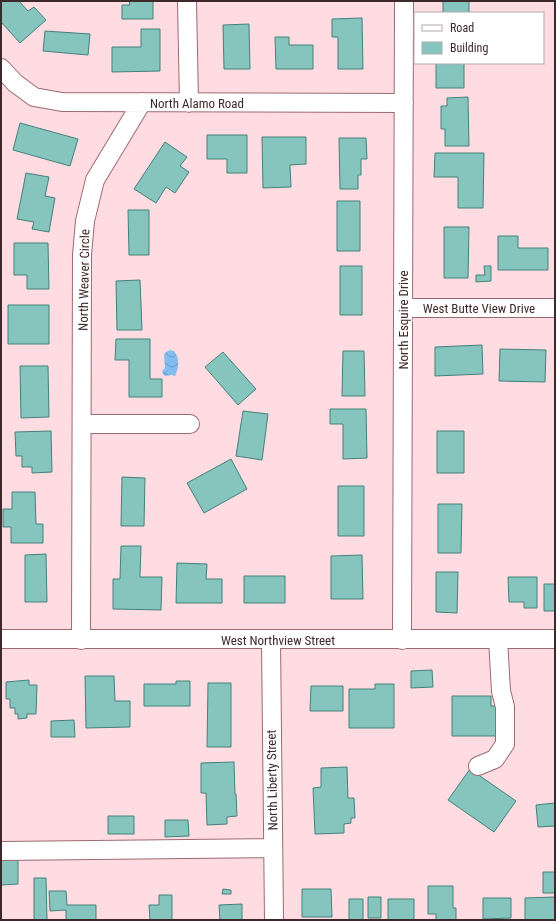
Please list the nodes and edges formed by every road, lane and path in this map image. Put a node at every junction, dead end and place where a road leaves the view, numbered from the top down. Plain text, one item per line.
1 (187, 1) edge
2 (404, 1) edge
3 (1, 68) edge
4 (142, 102) junction
5 (189, 103) junction
6 (404, 103) junction
7 (404, 308) junction
8 (555, 308) edge
9 (82, 424) junction
10 (190, 424) dead end
11 (498, 639) junction
12 (555, 639) edge
13 (1, 640) edge
14 (81, 640) junction
15 (271, 640) junction
16 (402, 640) junction
17 (478, 766) dead end
18 (273, 848) junction
19 (1, 851) edge
20 (274, 920) edge

1 - 5 street
2 - 6 street, North Esquire Drive
3 - 4 street, North Alamo Road
4 - 5 street, North Alamo Road
4 - 9 street, North Weaver Circle
5 - 6 street, North Alamo Road
6 - 7 street, North Esquire Drive
7 - 8 street, West Butte View Drive
7 - 16 street, North Esquire Drive
9 - 10 street
9 - 14 street, North Weaver Circle
11 - 12 street, West Northview Street
11 - 16 street, West Northview Street
11 - 17 street
13 - 14 street, West Northview Street
14 - 15 street, West Northview Street
15 - 16 street, West Northview Street
15 - 18 street, North Liberty Street
18 - 19 street
18 - 20 street, North Liberty Street

